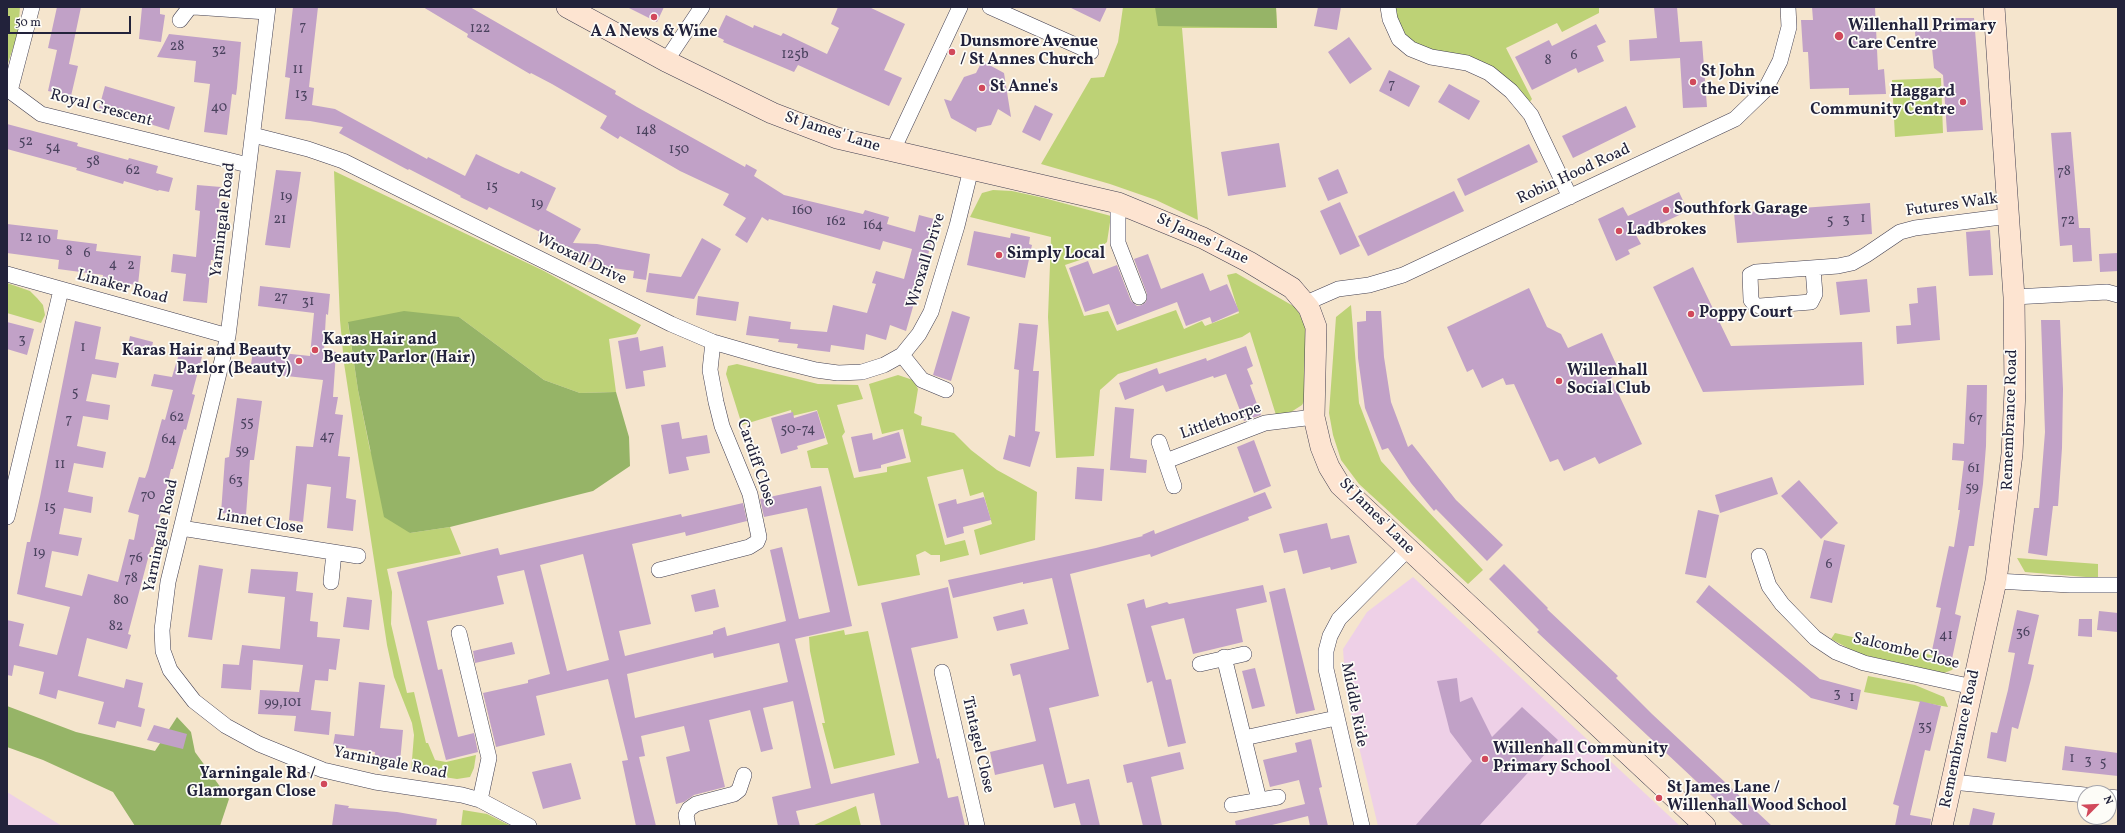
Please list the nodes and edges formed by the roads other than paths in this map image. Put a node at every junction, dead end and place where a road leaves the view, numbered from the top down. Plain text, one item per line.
1 (32, 7) edge
2 (190, 7) edge
3 (194, 7) edge
4 (567, 7) edge
5 (702, 7) edge
6 (960, 7) edge
7 (990, 7) edge
8 (1388, 7) edge
9 (1788, 7) edge
10 (1994, 7) edge
11 (268, 10) edge
12 (180, 20) dead end
13 (1091, 52) dead end
14 (666, 61) junction
15 (9, 90) edge
16 (253, 135) junction
17 (892, 152) junction
18 (248, 165) junction
19 (971, 169) junction
20 (1570, 197) junction
21 (1118, 203) junction
22 (2009, 216) junction
23 (1814, 269) dead end
24 (7, 274) edge
25 (61, 290) junction
26 (2118, 295) edge
27 (1139, 297) dead end
28 (2014, 297) junction
29 (1306, 303) junction
30 (228, 336) junction
31 (713, 342) junction
32 (902, 355) junction
33 (946, 390) dead end
34 (1314, 417) junction
35 (1159, 442) dead end
36 (1166, 461) junction
37 (1174, 486) dead end
38 (7, 518) edge
39 (181, 528) junction
40 (1408, 549) junction
41 (334, 553) junction
42 (358, 556) dead end
43 (1758, 556) dead end
44 (659, 570) dead end
45 (1996, 581) junction
46 (330, 582) dead end
47 (2118, 585) edge
48 (460, 633) dead end
49 (1244, 654) dead end
50 (1224, 658) junction
51 (1200, 664) dead end
52 (942, 672) dead end
53 (1973, 687) junction
54 (1336, 718) junction
55 (1244, 738) junction
56 (744, 775) dead end
57 (1952, 782) junction
58 (2077, 794) edge
59 (1278, 797) dead end
60 (480, 800) junction
61 (1259, 800) junction
62 (1232, 805) dead end
63 (529, 826) edge
64 (688, 826) edge
65 (977, 826) edge
66 (1362, 826) edge
67 (1705, 826) edge
68 (1942, 826) edge

1 - 15 street, Royal Crescent
2 - 12 street
3 - 11 street, Yarningale Road
4 - 14 street, St James' Lane
5 - 14 street
6 - 17 street
7 - 13 street
8 - 20 street
9 - 20 street, Robin Hood Road
10 - 22 street, Remembrance Road
11 - 16 street, Yarningale Road
14 - 17 street, St James' Lane
15 - 18 street, Royal Crescent
16 - 18 street, Yarningale Road
16 - 31 street, Wroxall Drive
17 - 19 street, St James' Lane
18 - 30 street, Yarningale Road
19 - 21 street, St James' Lane
19 - 32 street, Wroxall Drive
20 - 29 street, Robin Hood Road
21 - 27 street
21 - 29 street, St James' Lane
22 - 23 street, Futures Walk
22 - 28 street, Remembrance Road
24 - 25 street, Linaker Road
25 - 30 street, Linaker Road
25 - 38 street
26 - 28 street
28 - 45 street, Remembrance Road
29 - 34 street, St James' Lane
30 - 39 street, Yarningale Road
31 - 32 street, Wroxall Drive
31 - 44 street, Cardiff Close
32 - 33 street
34 - 36 street, Littlethorpe
34 - 40 street, St James' Lane
35 - 36 street, Littlethorpe
36 - 37 street, Littlethorpe
39 - 41 street, Linnet Close
39 - 60 street, Yarningale Road
40 - 54 street, Middle Ride
40 - 67 street, St James' Lane
41 - 42 street, Linnet Close
41 - 46 street
43 - 53 street, Salcombe Close
45 - 47 street
45 - 53 street, Remembrance Road
48 - 60 street
49 - 50 street
50 - 51 street
50 - 55 street
52 - 65 street, Tintagel Close
53 - 57 street, Remembrance Road
54 - 55 street
54 - 66 street, Middle Ride
55 - 61 street
56 - 64 street
57 - 58 street
57 - 68 street, Remembrance Road
59 - 61 street
60 - 63 street, Yarningale Road
61 - 62 street

